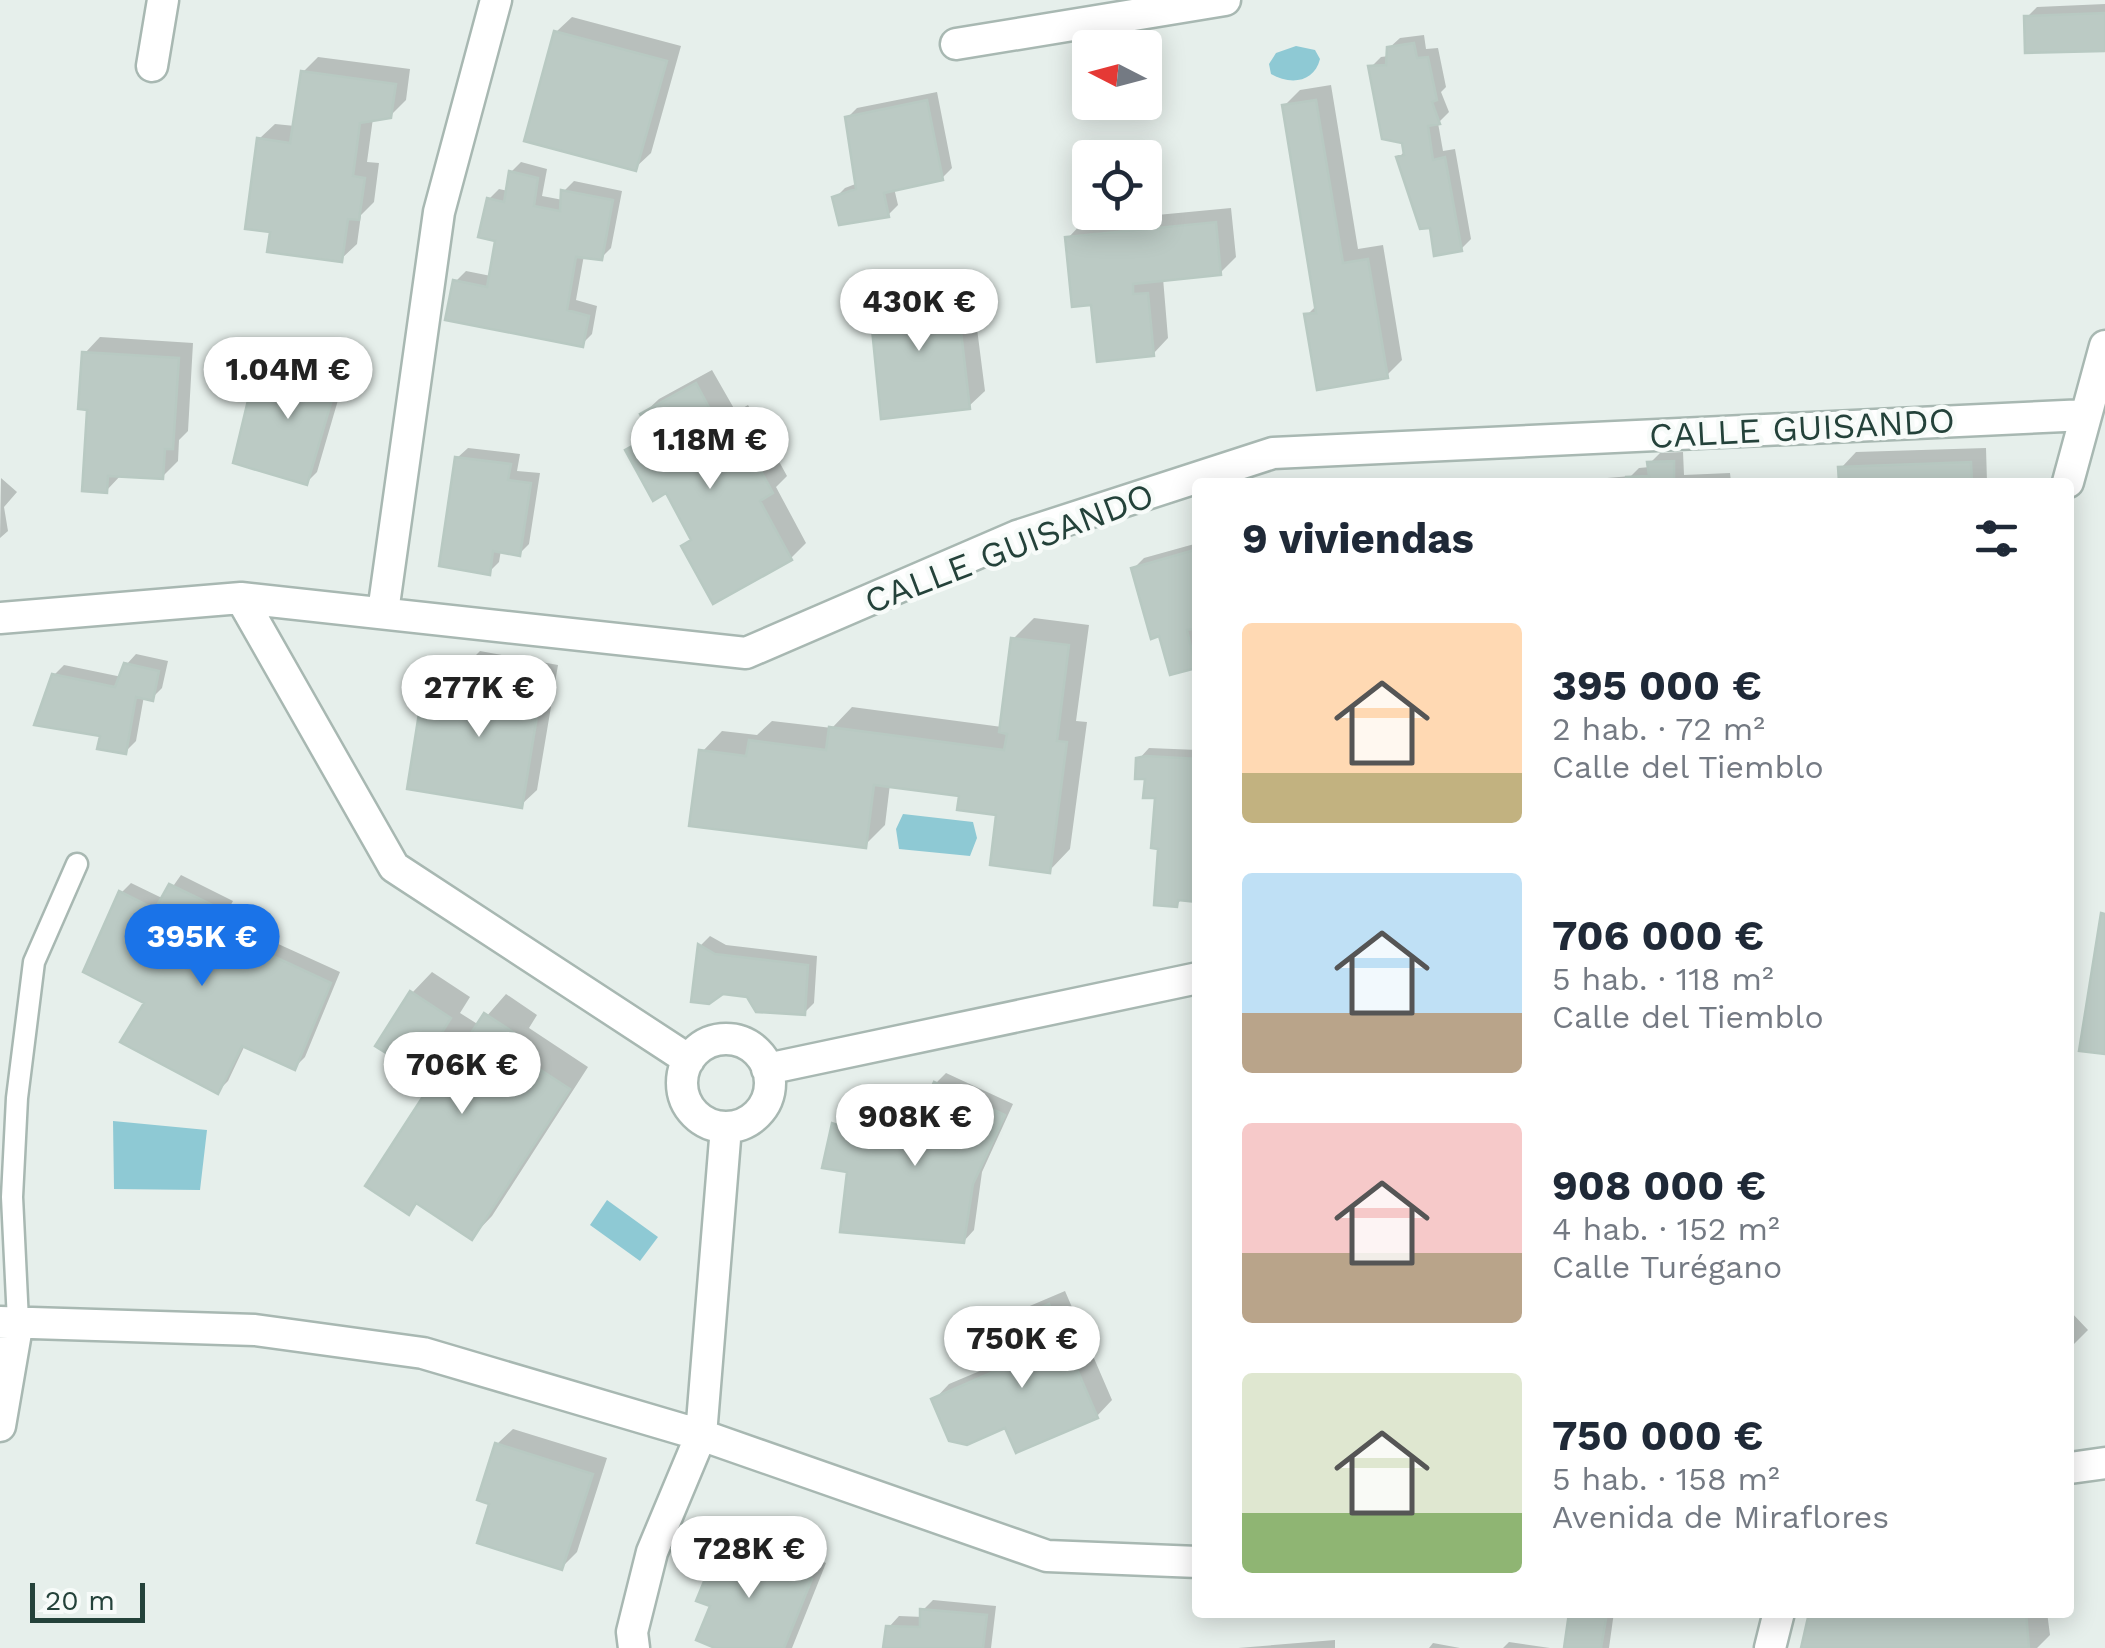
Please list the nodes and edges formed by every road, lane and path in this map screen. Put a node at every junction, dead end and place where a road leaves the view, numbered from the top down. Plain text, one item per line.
1 (163, 0) edge
2 (496, 0) edge
3 (1225, 0) edge
4 (956, 44) dead end
5 (152, 66) dead end
6 (2105, 346) edge
7 (2086, 415) junction
8 (1196, 478) edge
9 (2069, 478) edge
10 (1192, 479) edge
11 (241, 598) junction
12 (383, 612) junction
13 (0, 618) edge
14 (78, 864) dead end
15 (1192, 979) edge
16 (689, 1060) junction
17 (768, 1069) junction
18 (726, 1128) junction
19 (9, 1321) edge
20 (0, 1426) edge
21 (701, 1435) junction
22 (2105, 1463) edge
23 (2074, 1467) edge
24 (1192, 1562) edge
25 (1778, 1618) edge
26 (634, 1648) edge
27 (1770, 1648) edge

1 - 5 street
2 - 12 street
3 - 4 street
6 - 7 street
7 - 8 street, CALLE GUISANDO
7 - 9 street
10 - 12 street, CALLE GUISANDO
11 - 12 street, CALLE GUISANDO
11 - 13 street, CALLE GUISANDO
11 - 16 street
14 - 19 lane
15 - 17 street
16 - 17 street
16 - 18 street
17 - 18 street
18 - 21 street
19 - 20 street
19 - 21 street
21 - 24 street
21 - 26 street
22 - 23 street
25 - 27 street

